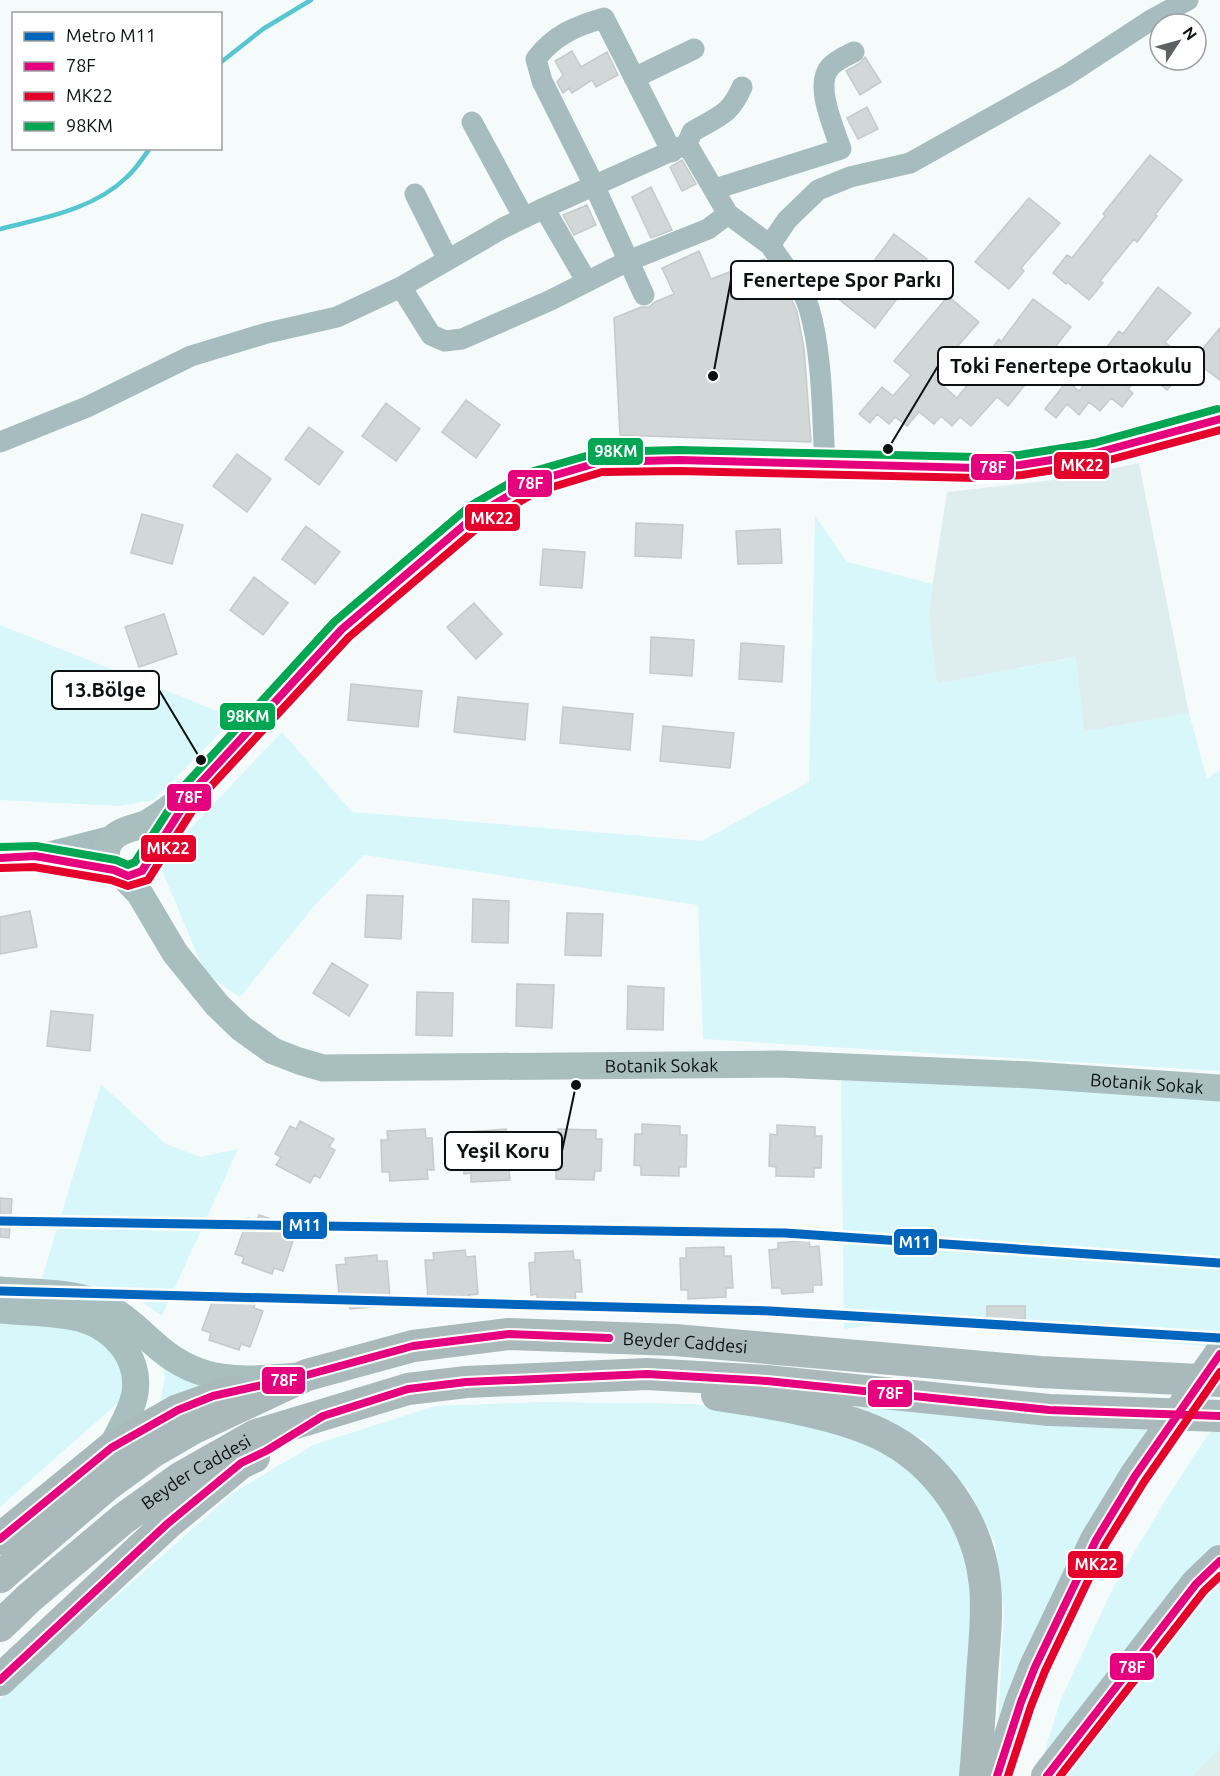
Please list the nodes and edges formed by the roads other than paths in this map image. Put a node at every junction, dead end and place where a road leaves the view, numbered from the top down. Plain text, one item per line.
1 (1188, 0) edge
2 (694, 49) dead end
3 (854, 52) dead end
4 (634, 78) junction
5 (742, 87) dead end
6 (472, 122) dead end
7 (680, 148) junction
8 (594, 185) junction
9 (715, 189) junction
10 (415, 194) dead end
11 (544, 208) junction
12 (728, 214) junction
13 (524, 218) junction
14 (770, 245) junction
15 (448, 260) junction
16 (628, 261) junction
17 (586, 282) junction
18 (401, 287) junction
19 (644, 295) dead end
20 (1220, 419) edge
21 (0, 442) edge
22 (825, 464) junction
23 (193, 790) junction
24 (119, 834) junction
25 (35, 856) junction
26 (0, 858) edge
27 (148, 861) junction
28 (117, 872) junction
29 (160, 927) junction
30 (1220, 1088) edge
31 (0, 1290) edge
32 (0, 1310) edge
33 (1220, 1354) edge
34 (647, 1374) junction
35 (307, 1375) junction
36 (1220, 1381) edge
37 (1220, 1391) edge
38 (323, 1416) junction
39 (1220, 1416) edge
40 (111, 1448) junction
41 (0, 1539) edge
42 (1220, 1560) edge
43 (0, 1577) edge
44 (0, 1626) edge
45 (0, 1680) edge
46 (975, 1776) edge
47 (997, 1776) edge
48 (1016, 1776) edge
49 (1047, 1776) edge

1 - 14 street
2 - 4 street
3 - 9 street
4 - 7 street
4 - 8 street
5 - 7 street
6 - 13 street
7 - 8 street
7 - 9 street
8 - 11 street
8 - 16 street
9 - 12 street
10 - 15 street
11 - 13 street
11 - 17 street
12 - 14 street
12 - 16 street
13 - 15 street
14 - 22 street
15 - 18 street
16 - 17 street
16 - 19 street
17 - 18 street
18 - 21 street
20 - 22 main road
22 - 23 main road
23 - 24 main road
23 - 27 main road
24 - 25 street
24 - 27 main road
24 - 28 main road
25 - 26 street
25 - 28 street
27 - 28 main road
27 - 29 main road, Botanik Sokak
28 - 29 main road, Botanik Sokak
29 - 30 main road, Botanik Sokak
31 - 35 main road
32 - 40 main road
33 - 47 highway
34 - 38 highway, Beyder Caddesi
34 - 39 highway, Beyder Caddesi
34 - 46 highway
35 - 36 highway, Beyder Caddesi
35 - 40 highway
35 - 43 highway, Beyder Caddesi
37 - 48 highway
38 - 44 highway, Beyder Caddesi
38 - 45 highway
40 - 41 highway
42 - 49 highway

